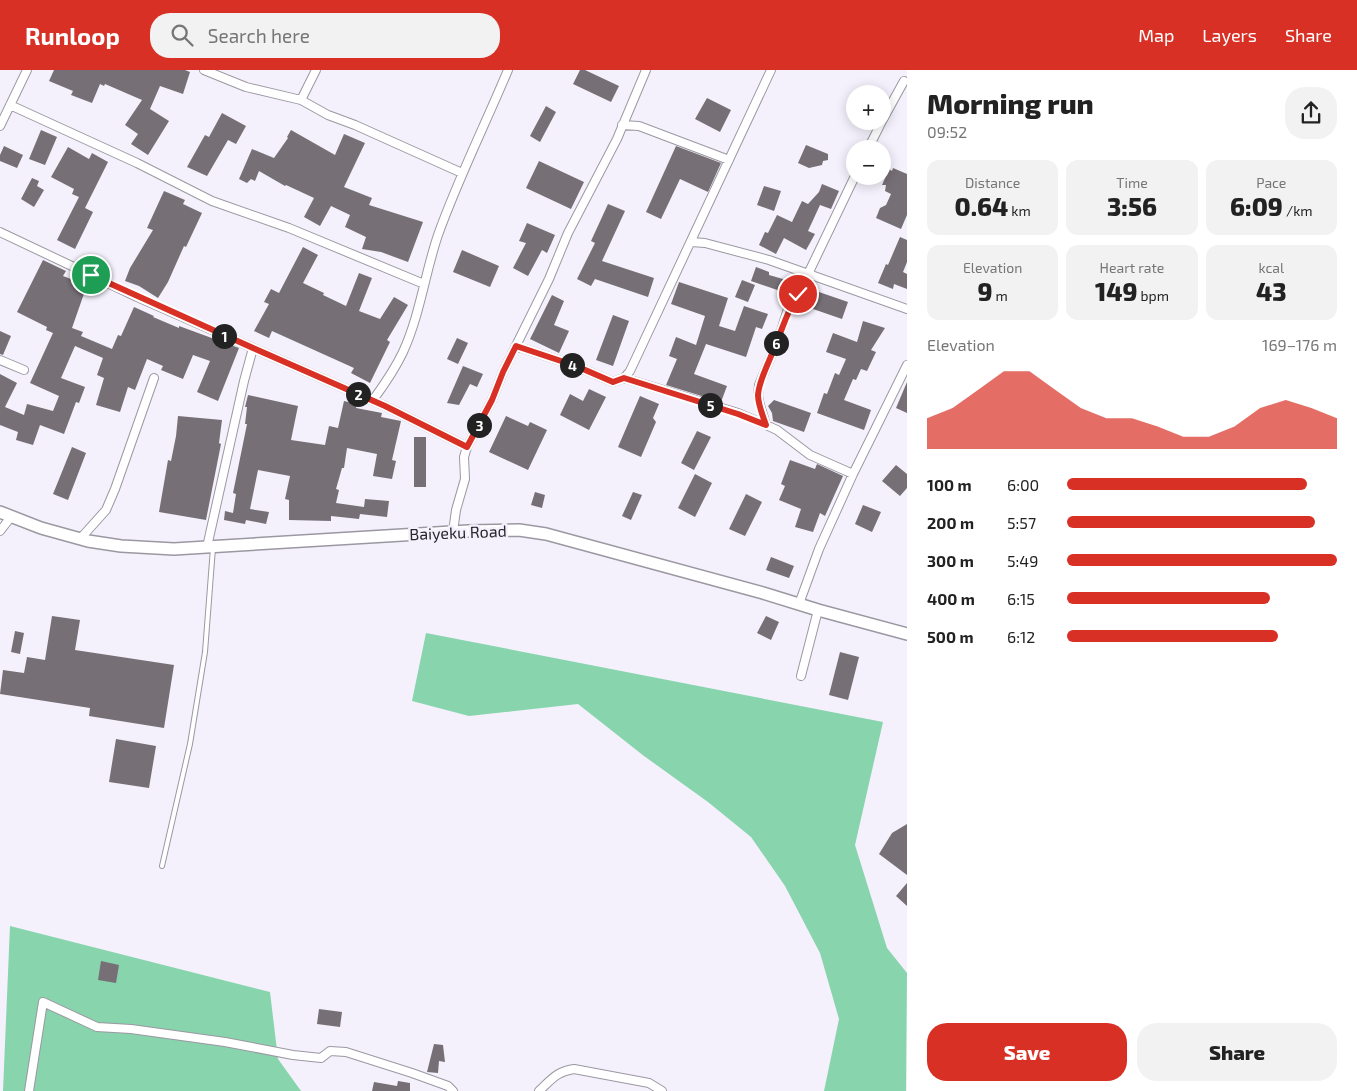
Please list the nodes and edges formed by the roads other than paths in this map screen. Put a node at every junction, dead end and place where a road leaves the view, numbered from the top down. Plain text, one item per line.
1 (27, 70) edge
2 (204, 70) edge
3 (316, 70) edge
4 (508, 70) edge
5 (646, 70) edge
6 (771, 70) edge
7 (904, 80) dead end
8 (301, 100) junction
9 (10, 104) junction
10 (891, 104) edge
11 (622, 125) junction
12 (0, 126) edge
13 (729, 160) junction
14 (462, 172) junction
15 (851, 185) edge
16 (0, 232) edge
17 (695, 233) junction
18 (691, 242) junction
19 (705, 243) junction
20 (810, 274) junction
21 (424, 284) junction
22 (907, 309) edge
23 (516, 346) junction
24 (253, 348) junction
25 (0, 360) edge
26 (907, 365) edge
27 (24, 370) dead end
28 (154, 378) dead end
29 (624, 378) junction
30 (373, 400) junction
31 (766, 425) junction
32 (467, 447) junction
33 (852, 474) junction
34 (6, 514) edge
35 (0, 531) edge
36 (453, 532) junction
37 (80, 539) junction
38 (210, 546) junction
39 (799, 604) junction
40 (818, 610) junction
41 (907, 634) edge
42 (801, 676) dead end
43 (162, 866) dead end
44 (29, 1091) edge
45 (453, 1091) edge
46 (539, 1091) edge
47 (662, 1091) edge

1 - 9 street
2 - 8 street
3 - 8 street
4 - 14 street
5 - 11 street
6 - 13 street
7 - 10 street
8 - 14 street
9 - 12 street
9 - 21 street
11 - 13 street
11 - 23 street
13 - 17 street
14 - 21 street
15 - 20 street
16 - 24 street
17 - 18 street
17 - 19 street
18 - 19 street
18 - 29 street
19 - 20 street
20 - 22 street
20 - 31 street
21 - 30 street
23 - 29 street
23 - 32 street
24 - 30 street
24 - 38 street
25 - 27 street
26 - 33 street
28 - 37 street
29 - 31 street
30 - 32 street
31 - 33 street
32 - 36 street
33 - 39 street
34 - 35 street
34 - 37 main road, Baiyeku Road
36 - 38 main road, Baiyeku Road
36 - 39 main road, Baiyeku Road
37 - 38 main road, Baiyeku Road
38 - 43 lane
39 - 40 main road, Baiyeku Road
40 - 41 main road, Baiyeku Road
40 - 42 street
44 - 45 street
46 - 47 street

